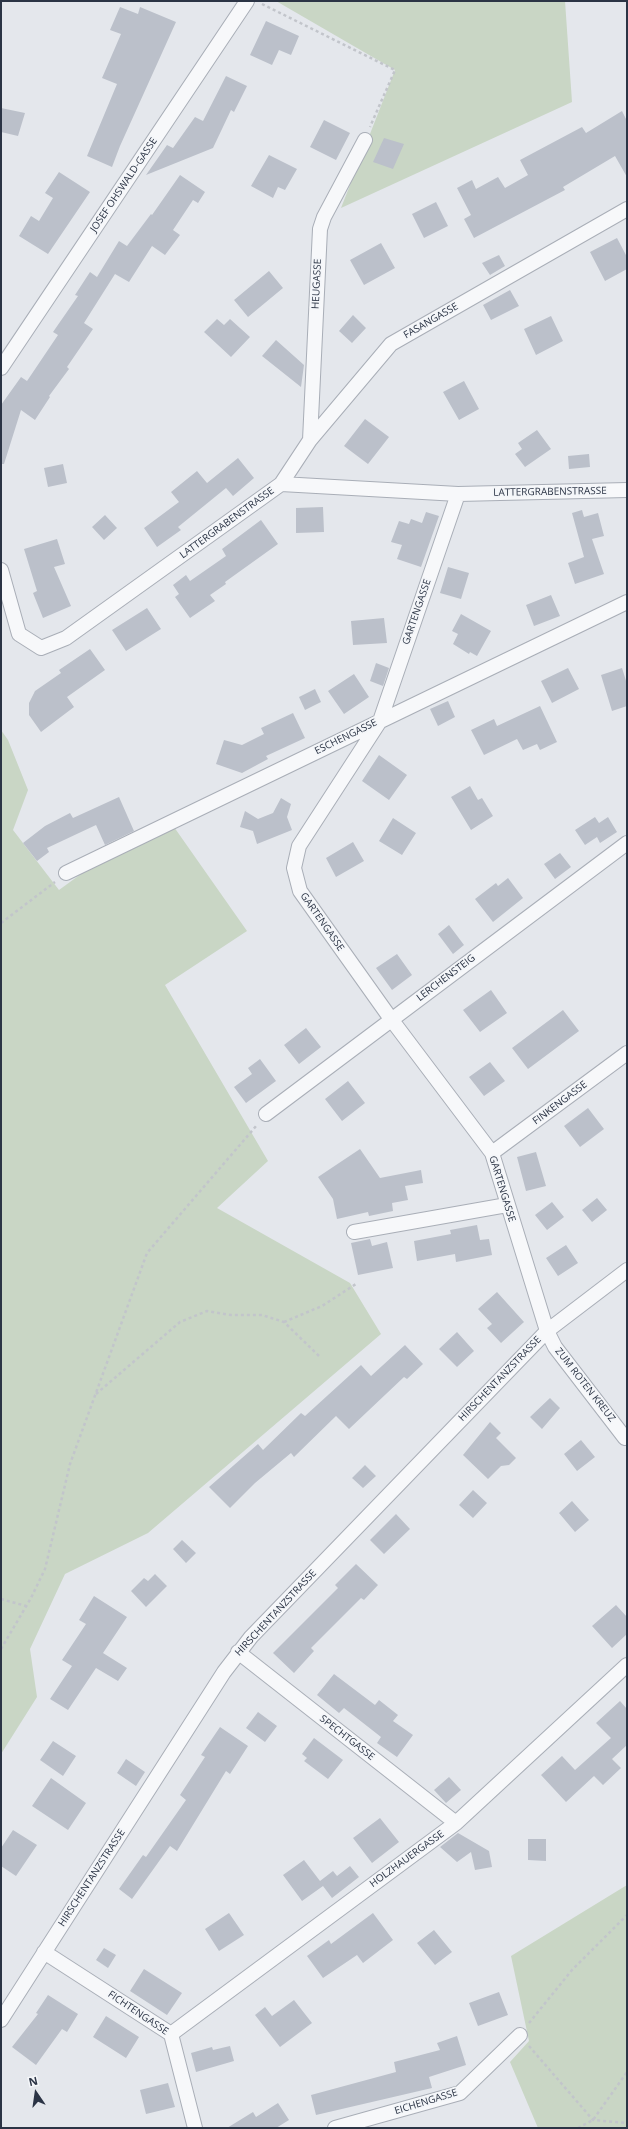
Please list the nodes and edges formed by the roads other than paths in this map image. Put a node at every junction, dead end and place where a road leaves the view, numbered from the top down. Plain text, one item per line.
1 (247, 1) edge
2 (365, 140) road end
3 (627, 208) edge
4 (1, 368) edge
5 (310, 440) junction
6 (281, 484) junction
7 (627, 490) edge
8 (458, 494) junction
9 (1, 570) edge
10 (627, 602) edge
11 (380, 721) junction
12 (627, 843) edge
13 (66, 872) road end
14 (391, 1019) junction
15 (627, 1053) edge
16 (266, 1114) road end
17 (492, 1153) junction
18 (507, 1205) junction
19 (354, 1232) dead end
20 (627, 1270) edge
21 (547, 1331) junction
22 (625, 1438) dead end
23 (238, 1652) junction
24 (627, 1665) edge
25 (456, 1823) junction
26 (44, 1952) junction
27 (1, 2020) edge
28 (171, 2034) junction
29 (520, 2035) road end
30 (195, 2128) edge
31 (334, 2128) edge

1 - 4 street, JOSEF OHSWALD-GASSE
2 - 5 street, HEUGASSE
3 - 5 street, FASANGASSE
5 - 6 street, FASANGASSE
6 - 8 street, LATTERGRABENSTRASSE
6 - 9 street, LATTERGRABENSTRASSE
7 - 8 street, LATTERGRABENSTRASSE
8 - 11 street, GARTENGASSE
10 - 11 street, ESCHENGASSE
11 - 13 street, ESCHENGASSE
11 - 14 street, GARTENGASSE
12 - 14 street, LERCHENSTEIG
14 - 16 street, LERCHENSTEIG
14 - 17 street, GARTENGASSE
15 - 17 street, FINKENGASSE
17 - 18 street, GARTENGASSE
18 - 19 street
18 - 21 street, GARTENGASSE
20 - 21 street, HIRSCHENTANZSTRASSE
21 - 22 street, ZUM ROTEN KREUZ
21 - 23 street, HIRSCHENTANZSTRASSE
23 - 25 street, SPECHTGASSE
23 - 26 street, HIRSCHENTANZSTRASSE
24 - 25 street, HOLZHAUERGASSE
25 - 28 street, HOLZHAUERGASSE
26 - 27 street, HIRSCHENTANZSTRASSE
26 - 28 street, FICHTENGASSE
28 - 30 street, FICHTENGASSE
29 - 31 street, EICHENGASSE

